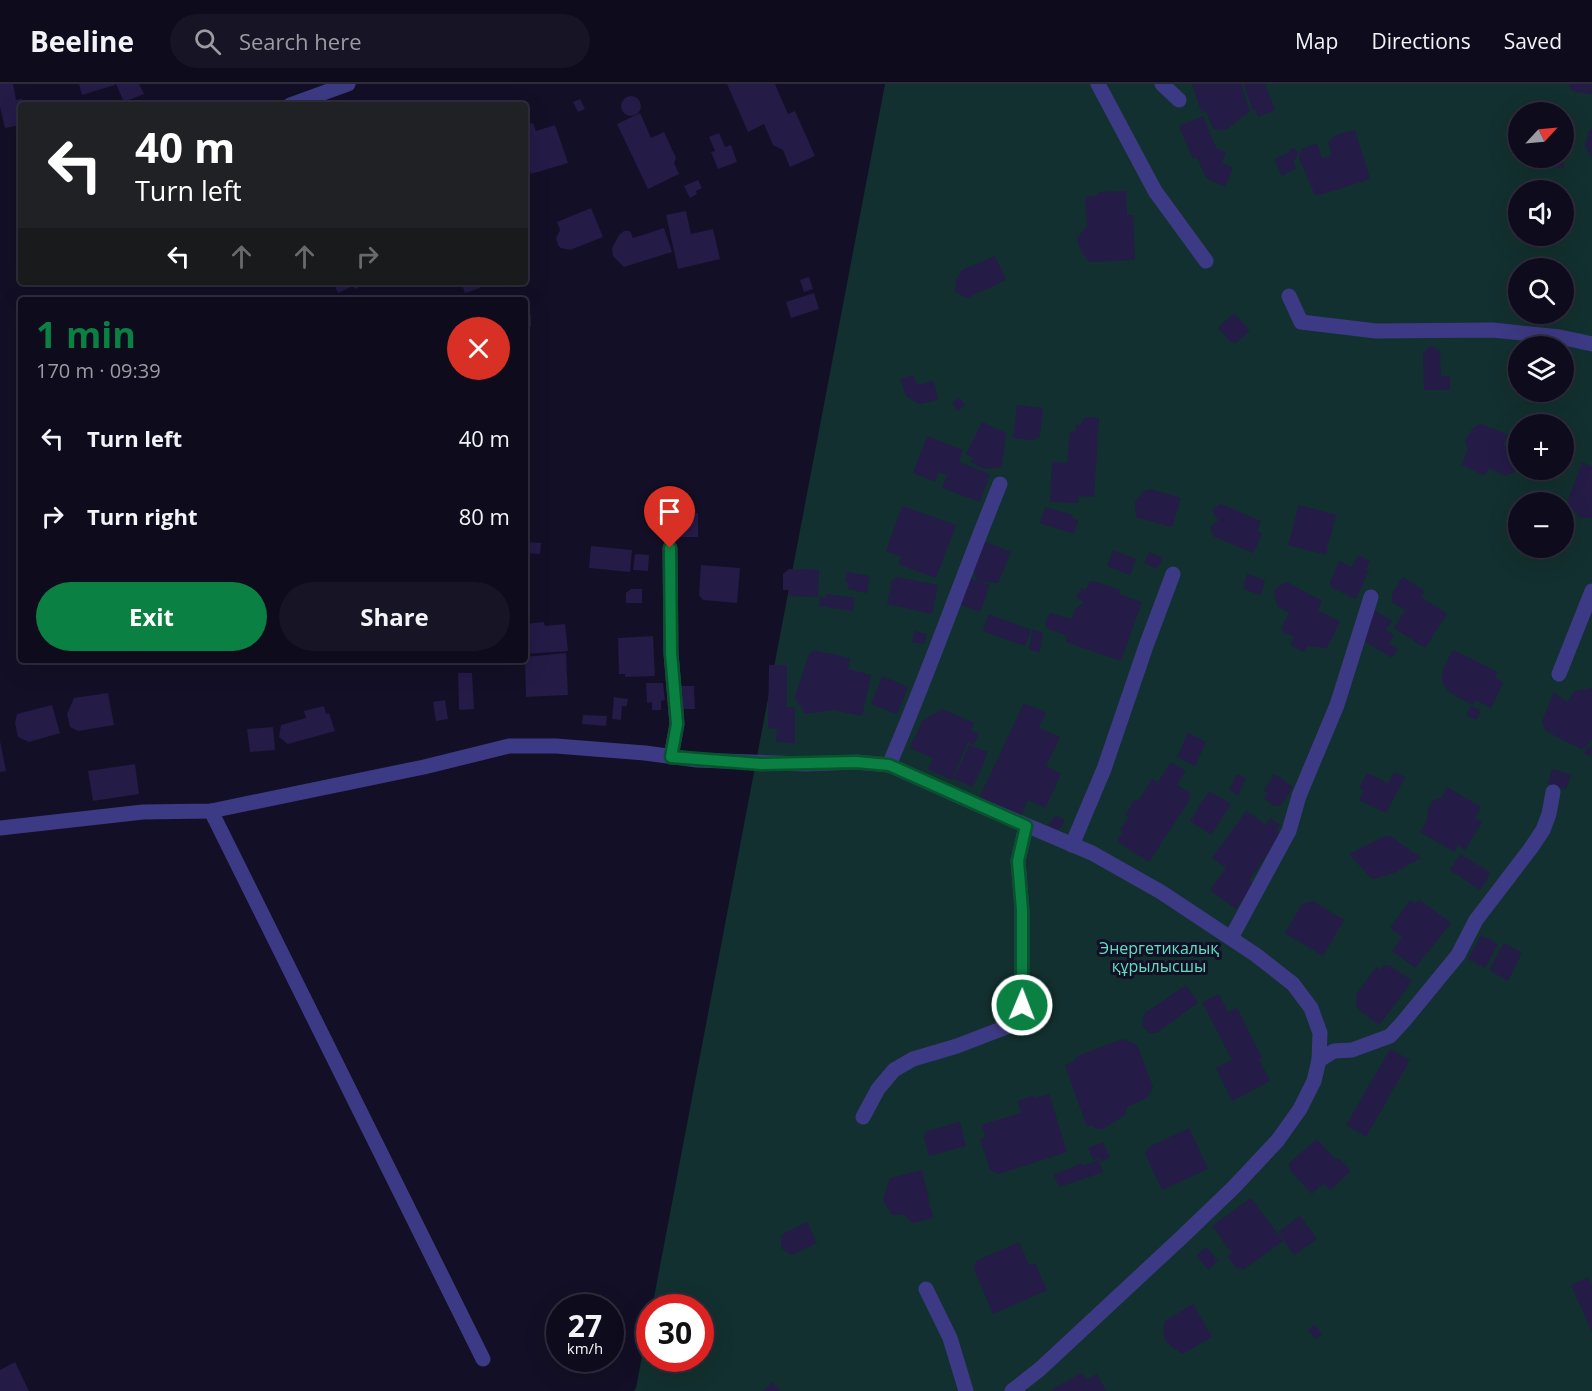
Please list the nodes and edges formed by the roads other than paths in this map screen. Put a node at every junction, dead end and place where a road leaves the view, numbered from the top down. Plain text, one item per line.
1 (348, 84) edge
2 (1098, 84) edge
3 (1162, 84) edge
4 (1179, 100) dead end
5 (298, 102) edge
6 (1206, 261) dead end
7 (1289, 296) dead end
8 (1592, 344) edge
9 (1000, 484) dead end
10 (670, 548) dead end
11 (1173, 574) dead end
12 (1592, 591) edge
13 (1371, 597) dead end
14 (1559, 674) dead end
15 (671, 757) junction
16 (889, 765) junction
17 (1553, 792) dead end
18 (211, 811) junction
19 (1026, 826) junction
20 (0, 828) edge
21 (1072, 845) junction
22 (1230, 938) junction
23 (1319, 1060) junction
24 (863, 1117) dead end
25 (926, 1289) dead end
26 (483, 1359) dead end
27 (966, 1391) edge
28 (1012, 1391) edge

1 - 5 street
2 - 6 street
3 - 4 street
7 - 8 street
9 - 16 street
10 - 15 street
11 - 21 street
12 - 14 street
13 - 22 street
15 - 16 street
15 - 18 street
16 - 19 street
17 - 23 street
18 - 20 street
18 - 26 street
19 - 21 street
19 - 24 street
21 - 22 street
22 - 23 street
23 - 28 street
25 - 27 street

